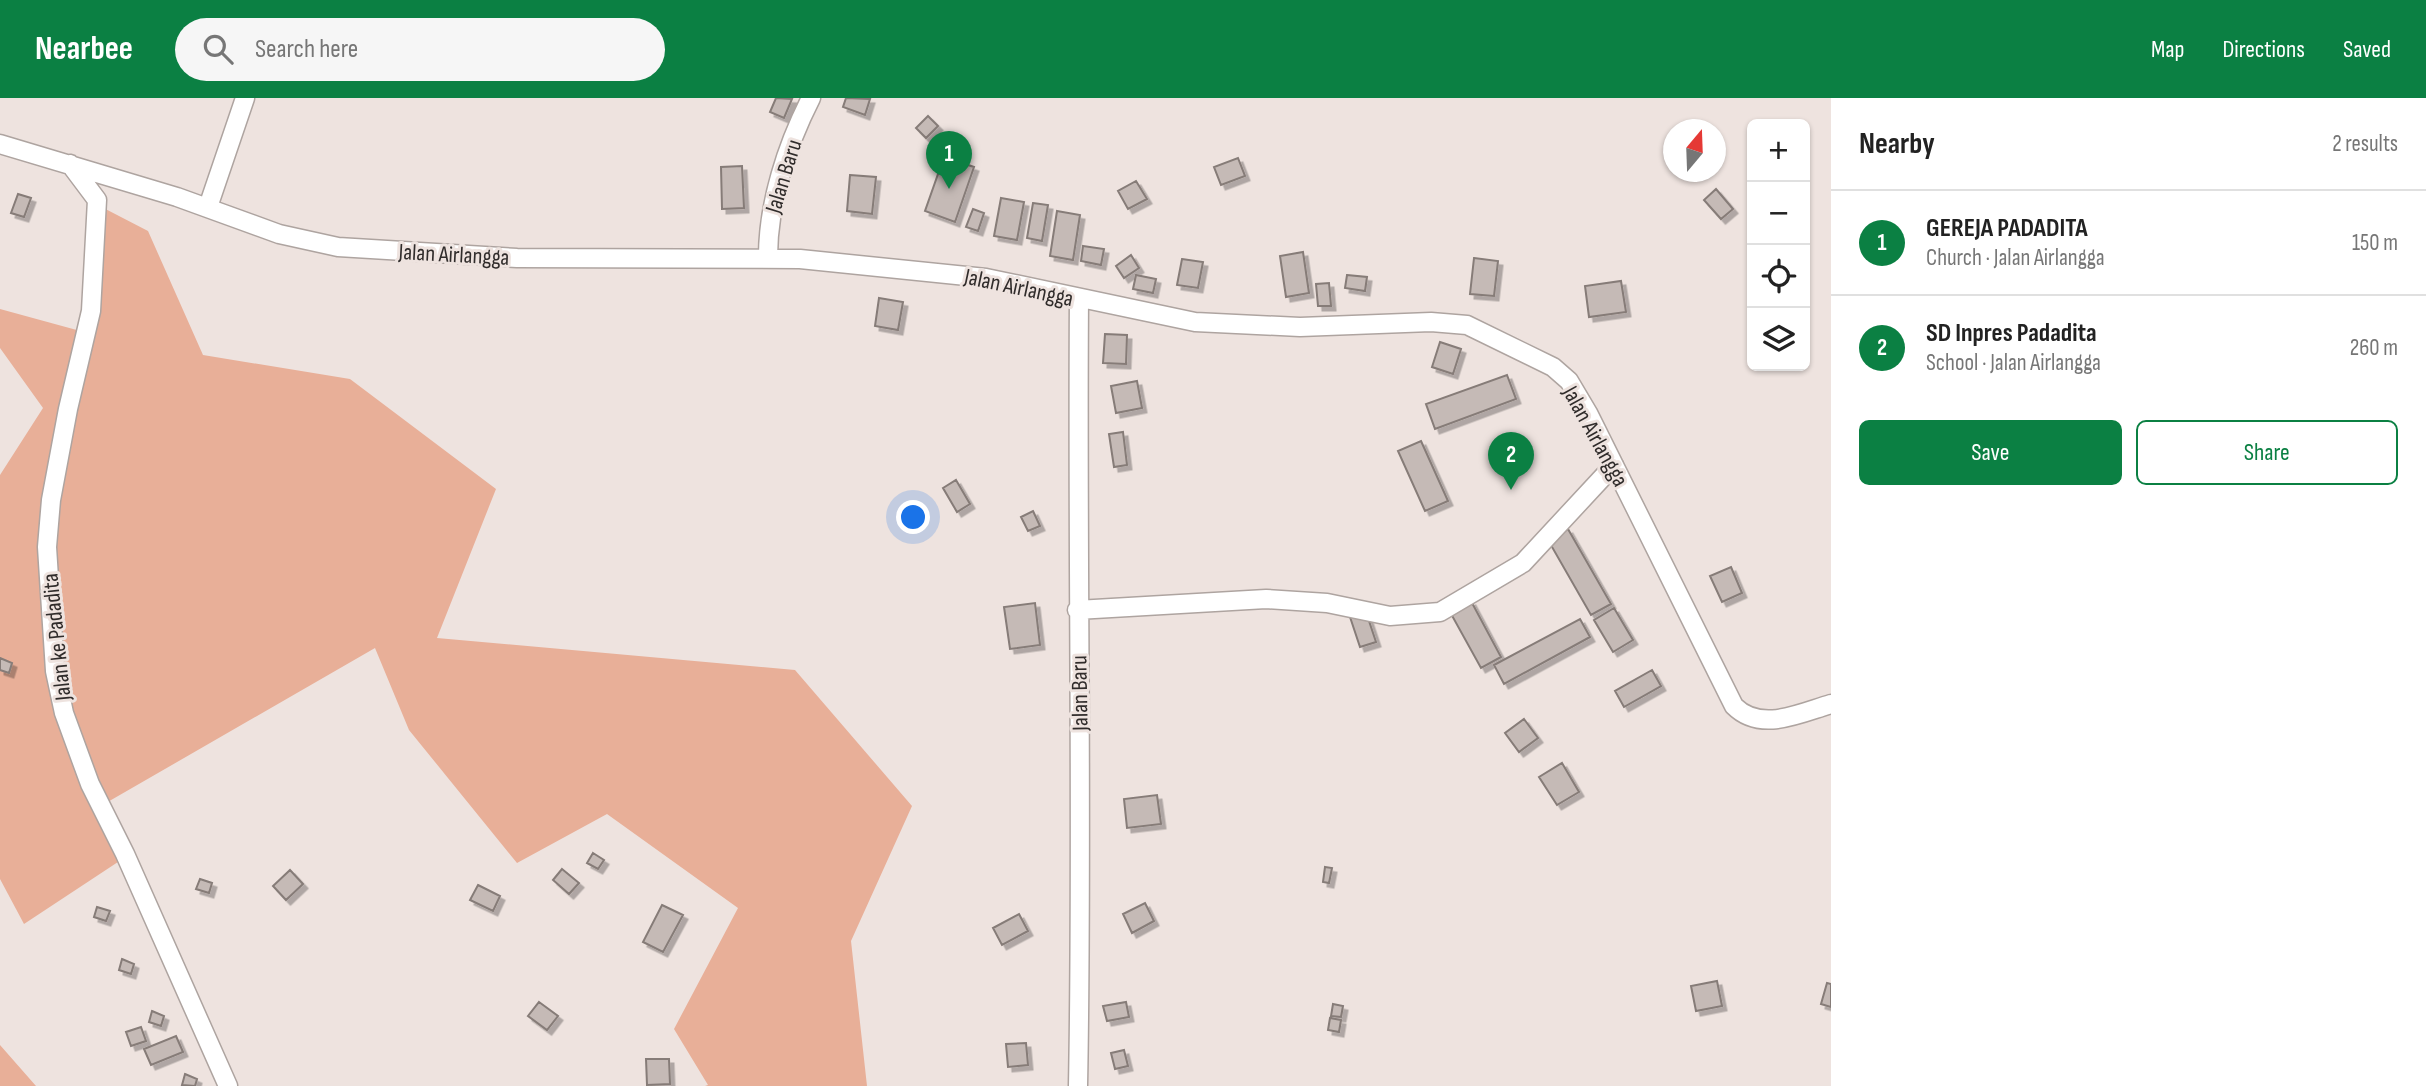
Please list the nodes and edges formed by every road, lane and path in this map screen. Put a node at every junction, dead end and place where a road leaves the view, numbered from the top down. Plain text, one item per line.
1 (245, 98) edge
2 (811, 98) edge
3 (0, 144) edge
4 (69, 163) junction
5 (115, 178) junction
6 (97, 200) junction
7 (208, 207) junction
8 (768, 257) junction
9 (1079, 299) junction
10 (1614, 465) junction
11 (1077, 610) junction
12 (1831, 704) edge
13 (228, 1086) edge
14 (1078, 1086) edge

1 - 7 street
2 - 8 street, Jalan Baru
3 - 4 street, Jalan Airlangga
4 - 5 street, Jalan Airlangga
4 - 6 street
5 - 6 street
5 - 7 street, Jalan Airlangga
6 - 13 street, Jalan ke Padadita
7 - 8 street, Jalan Airlangga
8 - 9 street, Jalan Airlangga
9 - 10 street, Jalan Airlangga
9 - 11 street, Jalan Baru
10 - 11 street
10 - 12 street, Jalan Airlangga
11 - 14 street, Jalan Baru

